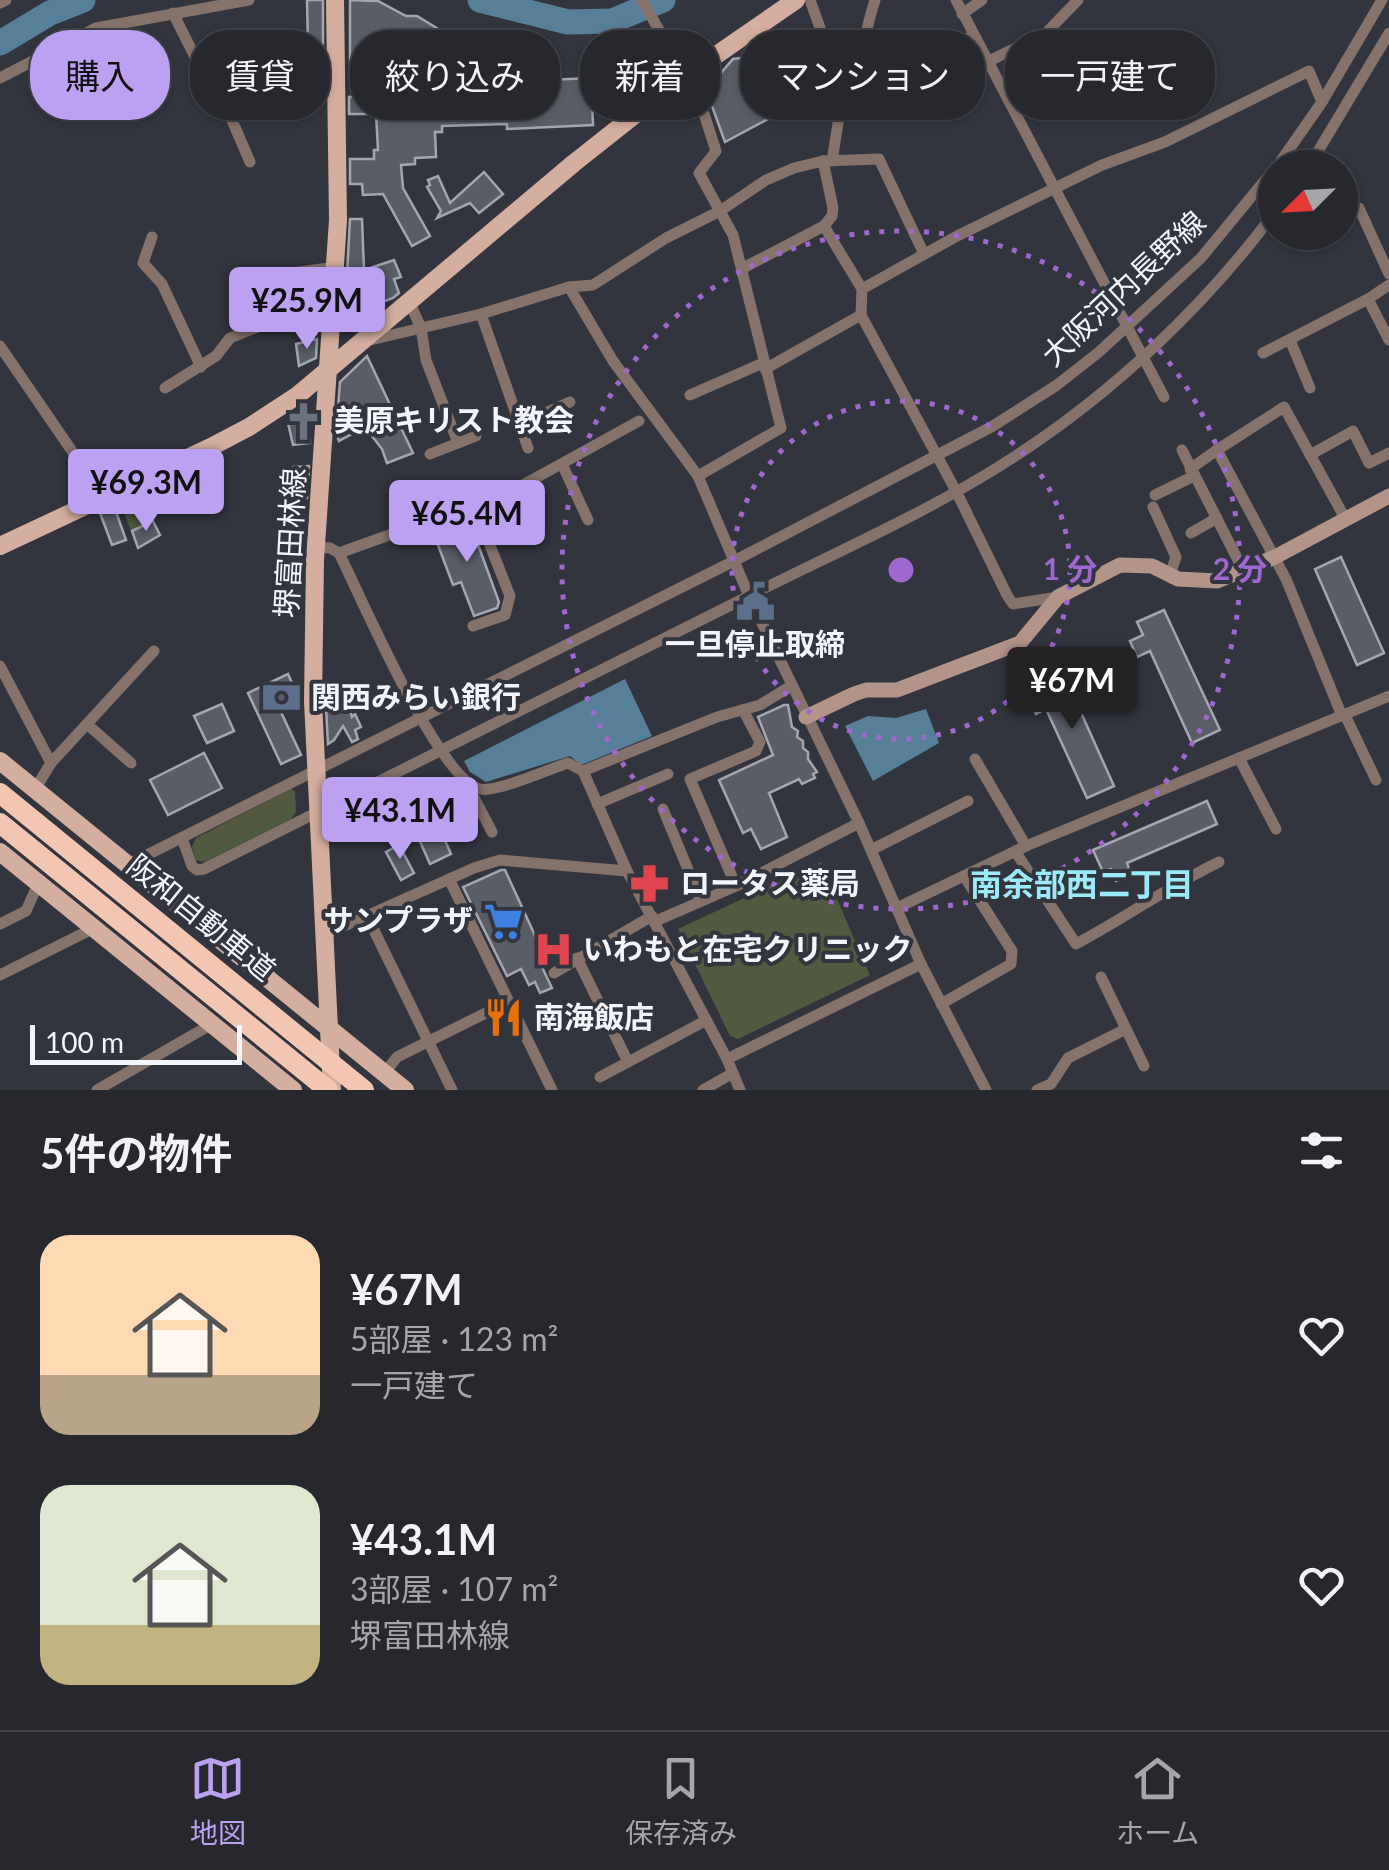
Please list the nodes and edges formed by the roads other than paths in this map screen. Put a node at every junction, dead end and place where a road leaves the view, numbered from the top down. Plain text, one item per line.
1 (249, 0) edge
2 (335, 0) edge
3 (642, 0) edge
4 (796, 0) edge
5 (810, 0) edge
6 (875, 0) edge
7 (956, 0) edge
8 (982, 0) edge
9 (1078, 0) edge
10 (1382, 0) edge
11 (173, 13) junction
12 (962, 14) junction
13 (658, 30) edge
14 (821, 30) edge
15 (868, 30) edge
16 (971, 30) edge
17 (1389, 34) edge
18 (720, 52) edge
19 (985, 58) edge
20 (987, 62) junction
21 (0, 78) edge
22 (1322, 102) junction
23 (628, 120) edge
24 (706, 120) edge
25 (840, 120) edge
26 (1288, 150) edge
27 (1319, 150) edge
28 (827, 161) junction
29 (250, 162) dead end
30 (1053, 189) junction
31 (1258, 189) edge
32 (1358, 208) dead end
33 (720, 211) junction
34 (824, 226) junction
35 (1258, 235) edge
36 (152, 236) dead end
37 (924, 254) junction
38 (336, 267) junction
39 (743, 268) junction
40 (285, 274) dead end
41 (1389, 274) edge
42 (1389, 284) edge
43 (569, 287) junction
44 (862, 289) junction
45 (1368, 299) junction
46 (409, 301) junction
47 (481, 314) junction
48 (288, 315) dead end
49 (861, 315) junction
50 (1127, 325) junction
51 (421, 328) junction
52 (1290, 340) junction
53 (1389, 340) edge
54 (360, 342) junction
55 (0, 346) edge
56 (1263, 353) dead end
57 (1143, 357) junction
58 (201, 367) junction
59 (764, 367) junction
60 (329, 370) junction
61 (165, 388) dead end
62 (1310, 388) dead end
63 (690, 396) dead end
64 (1164, 397) dead end
65 (570, 402) dead end
66 (638, 421) dead end
67 (520, 424) junction
68 (476, 436) dead end
69 (458, 443) junction
70 (528, 448) dead end
71 (1182, 450) dead end
72 (1217, 450) junction
73 (1389, 452) edge
74 (430, 454) dead end
75 (1310, 455) junction
76 (937, 457) junction
77 (562, 464) junction
78 (1192, 472) junction
79 (698, 476) junction
80 (512, 491) junction
81 (956, 492) junction
82 (1389, 496) edge
83 (98, 499) junction
84 (474, 505) junction
85 (1217, 518) junction
86 (588, 520) dead end
87 (1346, 520) junction
88 (1192, 533) dead end
89 (530, 539) dead end
90 (0, 546) edge
91 (316, 547) junction
92 (339, 553) junction
93 (1275, 557) junction
94 (734, 561) junction
95 (1243, 570) junction
96 (1170, 575) junction
97 (750, 596) junction
98 (1058, 597) junction
99 (473, 626) dead end
100 (154, 651) dead end
101 (0, 666) edge
102 (791, 686) junction
103 (1389, 696) edge
104 (743, 710) junction
105 (1344, 715) junction
106 (806, 716) junction
107 (418, 717) junction
108 (88, 725) junction
109 (442, 749) junction
110 (1239, 758) junction
111 (975, 759) dead end
112 (0, 761) edge
113 (51, 763) junction
114 (132, 763) dead end
115 (315, 770) junction
116 (582, 772) junction
117 (668, 774) dead end
118 (1376, 780) dead end
119 (466, 784) junction
120 (35, 789) junction
121 (0, 792) edge
122 (968, 801) dead end
123 (597, 804) junction
124 (663, 809) dead end
125 (318, 813) junction
126 (0, 823) edge
127 (859, 823) junction
128 (1276, 829) dead end
129 (492, 832) dead end
130 (182, 838) junction
131 (1021, 848) junction
132 (871, 850) junction
133 (0, 852) edge
134 (1219, 862) dead end
135 (127, 865) junction
136 (627, 871) junction
137 (964, 876) junction
138 (450, 879) junction
139 (38, 884) junction
140 (736, 886) junction
141 (701, 901) junction
142 (897, 908) junction
143 (367, 916) junction
144 (654, 919) junction
145 (0, 924) edge
146 (94, 928) junction
147 (324, 935) junction
148 (577, 958) junction
149 (921, 964) junction
150 (554, 973) dead end
151 (0, 975) edge
152 (1092, 992) dead end
153 (508, 1002) junction
154 (942, 1004) junction
155 (705, 1021) junction
156 (212, 1024) junction
157 (1126, 1029) junction
158 (330, 1031) junction
159 (429, 1041) junction
160 (727, 1059) junction
161 (628, 1062) junction
162 (1144, 1066) dead end
163 (733, 1073) junction
164 (384, 1074) junction
165 (600, 1077) dead end
166 (97, 1090) edge
167 (292, 1090) edge
168 (330, 1090) edge
169 (364, 1090) edge
170 (404, 1090) edge
171 (452, 1090) edge
172 (552, 1090) edge
173 (703, 1090) edge
174 (740, 1090) edge
175 (986, 1090) edge
176 (1037, 1090) edge

1 - 11 street
2 - 38 main road, 堺富田林線
3 - 13 street
4 - 18 main road
5 - 14 street
6 - 15 street
7 - 12 street
8 - 12 street
9 - 20 street
10 - 22 street, 大阪河内長野線
11 - 21 street
11 - 29 street
12 - 16 street
17 - 27 street
19 - 20 street
20 - 30 street
22 - 26 street, 大阪河内長野線
22 - 30 street
23 - 46 main road
24 - 33 street
25 - 28 street
28 - 33 street
28 - 34 street
28 - 37 street
30 - 37 street
30 - 50 street
31 - 50 street, 大阪河内長野線
32 - 41 street
33 - 39 street
33 - 43 street
34 - 39 street
34 - 44 street
35 - 57 street, 大阪河内長野線
36 - 58 street
37 - 44 street
38 - 40 street
38 - 60 main road, 堺富田林線
39 - 59 street
42 - 45 street
43 - 47 street
43 - 79 street
44 - 49 street
45 - 52 street
45 - 53 street
46 - 51 street
46 - 54 main road
47 - 51 street
47 - 67 street
48 - 58 street
49 - 59 street
49 - 76 street
50 - 57 street
50 - 76 street, 大阪河内長野線
51 - 54 street
51 - 69 street
52 - 56 street
52 - 62 street
54 - 60 main road
55 - 83 street
57 - 64 street
57 - 81 street, 大阪河内長野線
58 - 61 street
59 - 63 street
59 - 79 street
60 - 83 main road
60 - 91 main road, 堺富田林線
65 - 67 street
66 - 77 street
67 - 70 street
68 - 69 street
69 - 74 street
71 - 78 street
72 - 75 street
72 - 78 street
72 - 93 street
73 - 75 street
75 - 87 street
76 - 81 street
76 - 94 street, 大阪河内長野線
77 - 80 street
77 - 86 street
78 - 85 street
78 - 96 street
79 - 94 street
80 - 84 street
80 - 89 street
81 - 97 street, 大阪河内長野線
81 - 98 street
82 - 87 street
83 - 90 main road
84 - 92 street
84 - 99 street
85 - 88 street
85 - 95 street
87 - 93 street
91 - 92 street
91 - 115 main road, 堺富田林線
92 - 107 street
93 - 95 street
93 - 105 street
94 - 97 street
94 - 107 street, 大阪河内長野線
95 - 96 street
96 - 98 street
97 - 102 street
97 - 109 street, 大阪河内長野線
98 - 106 street
100 - 108 street
101 - 113 street
102 - 104 street
102 - 106 street
103 - 105 street
104 - 116 street
104 - 140 street
105 - 110 street
105 - 118 street
106 - 127 street
107 - 109 street
107 - 115 street, 大阪河内長野線
108 - 113 street
108 - 114 street
109 - 119 street
109 - 125 street, 大阪河内長野線
110 - 128 street
110 - 131 street
111 - 131 street
112 - 120 main road
113 - 120 street
115 - 125 main road, 堺富田林線
115 - 130 street, 大阪河内長野線
116 - 119 street
116 - 123 street
117 - 123 street
119 - 129 street
120 - 135 main road
121 - 169 highway, 阪和自動車道, bridge
122 - 132 street
123 - 136 street
124 - 141 street
125 - 130 street, 大阪河内長野線
125 - 147 main road, 堺富田林線
126 - 168 highway, 阪和自動車道
127 - 132 street
127 - 140 street
130 - 135 street, 大阪河内長野線
131 - 134 street
131 - 137 street
132 - 142 street
133 - 139 main road
135 - 158 main road
136 - 138 street
136 - 144 street
137 - 142 street
137 - 154 street
138 - 143 street
138 - 153 street
139 - 145 street
139 - 146 main road
140 - 141 street
141 - 144 street
142 - 149 street
143 - 147 street
143 - 159 street
144 - 148 street
144 - 155 street
146 - 151 street
146 - 156 main road
147 - 158 main road, 堺富田林線
148 - 150 street
148 - 161 street
149 - 154 street
149 - 160 street
152 - 157 street
153 - 159 street
153 - 172 street
154 - 175 street
155 - 160 street
155 - 161 street
156 - 166 street
156 - 167 main road
157 - 162 street
157 - 176 street
158 - 164 main road
158 - 168 main road, 堺富田林線
159 - 164 street
159 - 171 street
160 - 163 street
161 - 165 street
163 - 173 street
163 - 174 street
164 - 170 main road

